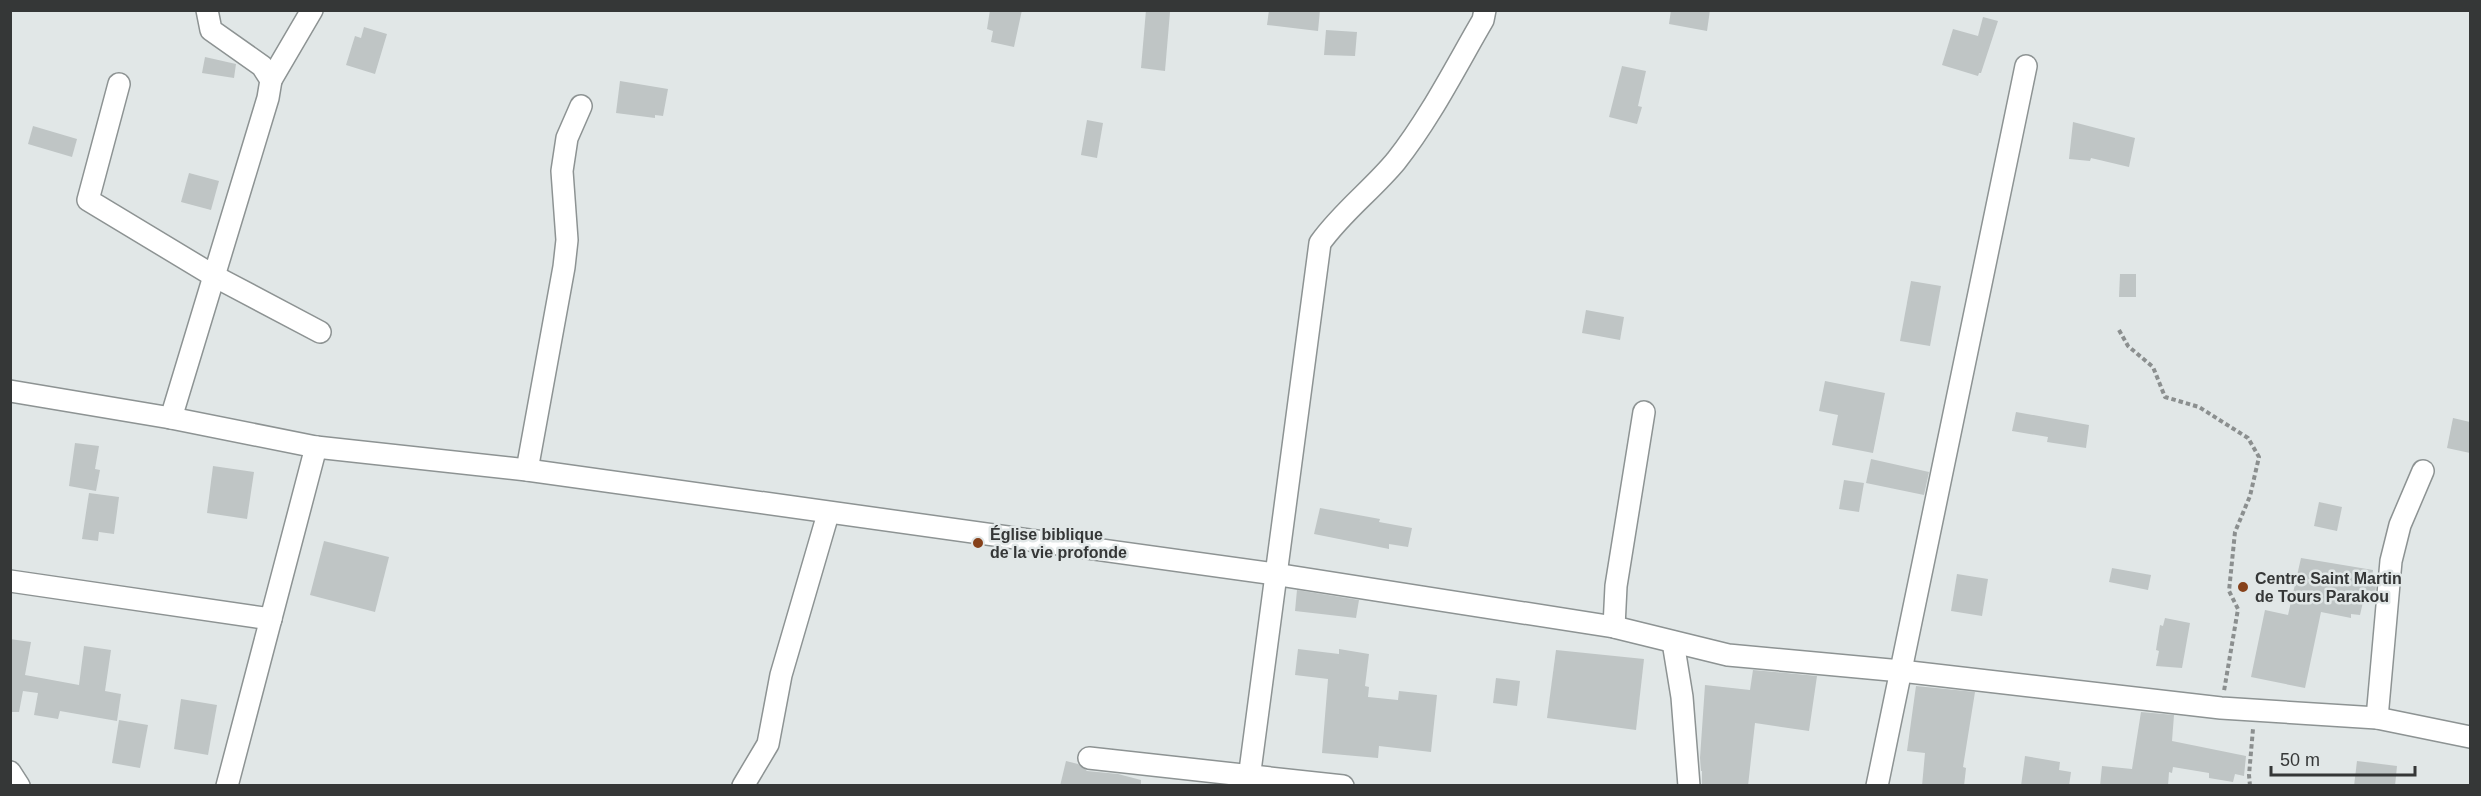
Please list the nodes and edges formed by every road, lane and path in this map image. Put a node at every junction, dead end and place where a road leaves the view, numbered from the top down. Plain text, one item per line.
1 (207, 10) edge
2 (312, 10) edge
3 (1485, 10) edge
4 (2026, 66) dead end
5 (271, 80) junction
6 (119, 84) dead end
7 (581, 106) dead end
8 (214, 276) junction
9 (2119, 330) dead end
10 (320, 332) dead end
11 (10, 391) edge
12 (1644, 412) dead end
13 (171, 418) junction
14 (316, 447) junction
15 (527, 470) junction
16 (2423, 471) dead end
17 (828, 514) junction
18 (1274, 574) junction
19 (10, 581) edge
20 (271, 619) junction
21 (1614, 627) junction
22 (1673, 642) junction
23 (1901, 670) junction
24 (2221, 708) junction
25 (2254, 710) junction
26 (2377, 718) junction
27 (2470, 737) edge
28 (1089, 758) dead end
29 (10, 772) edge
30 (1249, 781) edge
31 (20, 786) edge
32 (227, 786) edge
33 (743, 786) edge
34 (1343, 786) edge
35 (1689, 786) edge
36 (1877, 786) edge
37 (2250, 786) edge

1 - 5 street
2 - 5 street
3 - 18 street
4 - 23 street
5 - 8 street
6 - 8 street
7 - 15 street
8 - 10 street
8 - 13 street
9 - 24 path
11 - 13 street
12 - 21 street
13 - 14 street
14 - 15 street
14 - 20 street
15 - 17 street
16 - 26 street
17 - 18 street
17 - 33 street
18 - 21 street
18 - 30 street
19 - 20 street
20 - 32 street
21 - 22 street
22 - 23 street
22 - 35 street
23 - 24 street
23 - 36 street
24 - 25 street
25 - 26 street
25 - 37 path
26 - 27 street
28 - 30 street
29 - 31 street
30 - 34 street

